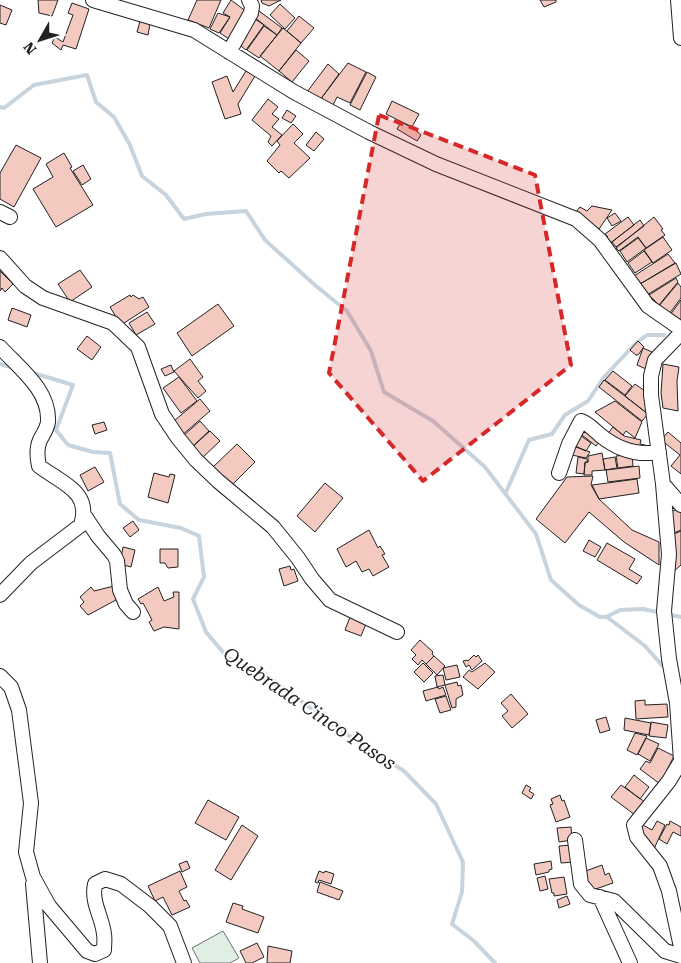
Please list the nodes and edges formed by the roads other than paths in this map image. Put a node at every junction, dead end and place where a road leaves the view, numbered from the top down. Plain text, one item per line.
1 (93, 0) edge
2 (249, 0) edge
3 (678, 0) edge
4 (681, 38) edge
5 (229, 52) junction
6 (0, 258) edge
7 (681, 329) edge
8 (681, 333) edge
9 (0, 347) edge
10 (658, 452) junction
11 (559, 473) dead end
12 (663, 484) junction
13 (681, 505) edge
14 (84, 515) junction
15 (0, 595) edge
16 (133, 612) dead end
17 (397, 632) dead end
18 (0, 676) edge
19 (575, 840) dead end
20 (33, 878) junction
21 (600, 897) junction
22 (681, 947) edge
23 (681, 956) edge
24 (40, 963) edge
25 (184, 963) edge
26 (630, 963) edge

1 - 5 street
2 - 5 street
3 - 4 street
5 - 7 street
6 - 17 street
8 - 10 street
9 - 14 street
10 - 11 street
10 - 12 street
12 - 13 street
12 - 22 street
14 - 15 street
14 - 16 street
18 - 20 street
19 - 21 street
20 - 24 street
20 - 25 street
21 - 23 street
21 - 26 street

